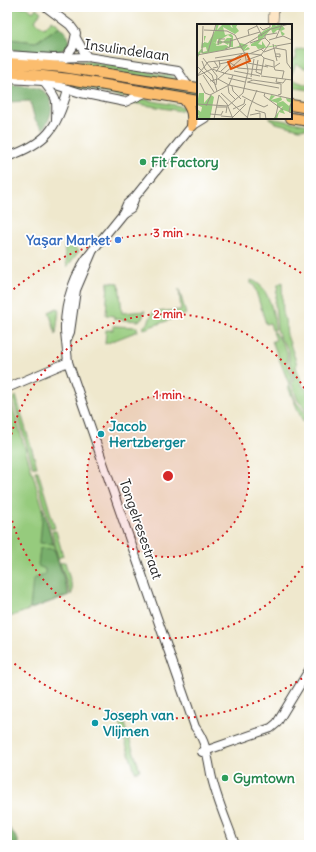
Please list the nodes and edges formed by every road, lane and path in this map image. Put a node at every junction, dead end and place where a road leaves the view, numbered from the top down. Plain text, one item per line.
1 (46, 7) edge
2 (274, 7) edge
3 (273, 24) edge
4 (76, 38) junction
5 (7, 55) edge
6 (87, 57) junction
7 (65, 58) junction
8 (7, 62) edge
9 (7, 72) edge
10 (7, 79) edge
11 (43, 81) junction
12 (193, 87) edge
13 (68, 89) junction
14 (147, 92) junction
15 (184, 99) junction
16 (197, 101) edge
17 (293, 104) edge
18 (309, 108) edge
19 (197, 116) edge
20 (292, 118) edge
21 (203, 119) edge
22 (309, 121) edge
23 (56, 124) junction
24 (192, 126) junction
25 (7, 157) edge
26 (68, 362) junction
27 (7, 388) edge
28 (309, 670) edge
29 (204, 751) junction
30 (235, 845) edge

1 - 4 street
2 - 3 main road
4 - 6 street
4 - 7 street
5 - 7 street, Insulindelaan
6 - 7 street, Insulindelaan
6 - 12 street, Insulindelaan
8 - 12 main road, Insulindelaan
9 - 14 main road
10 - 11 street
11 - 13 street
11 - 23 street
13 - 14 street
13 - 23 street
14 - 15 main road
15 - 16 main road
15 - 24 main road
17 - 18 main road
19 - 24 street, Tongelresestraat
20 - 22 main road
21 - 24 street, Tongelresestraat
23 - 25 street
24 - 26 street, Tongelresestraat
26 - 27 street
26 - 29 street, Tongelresestraat
28 - 29 street
29 - 30 street, Tongelresestraat

